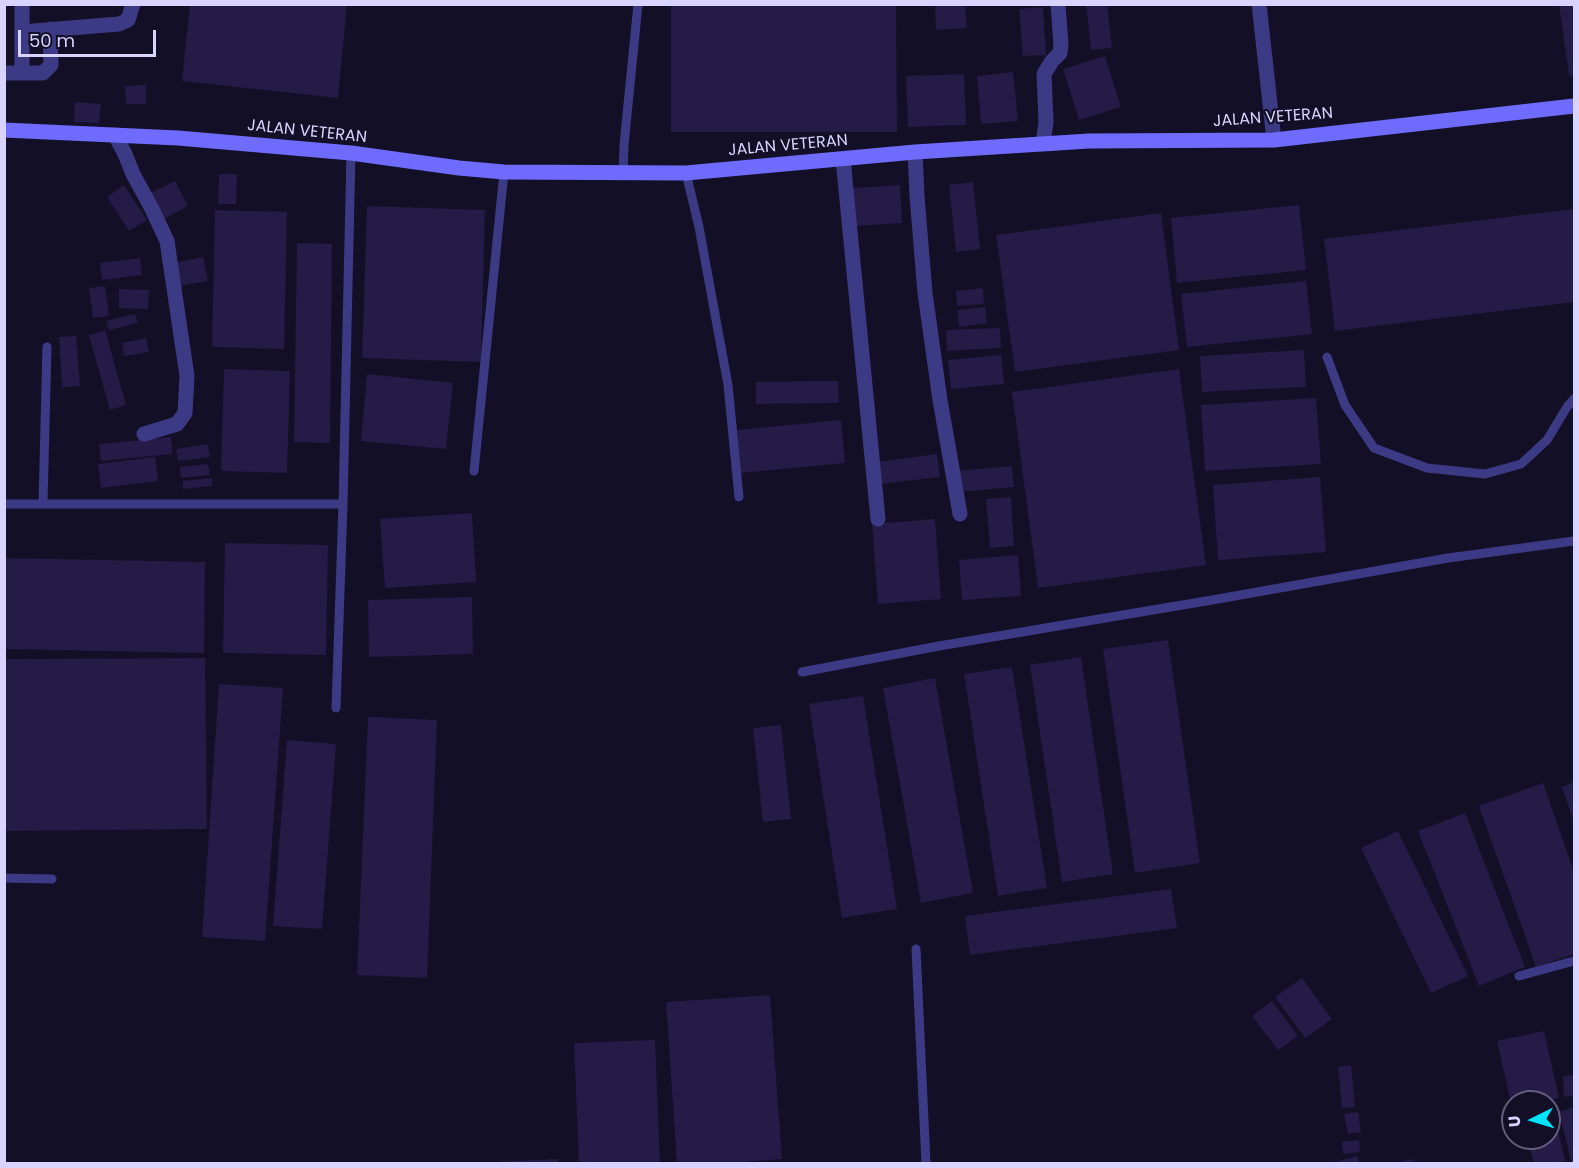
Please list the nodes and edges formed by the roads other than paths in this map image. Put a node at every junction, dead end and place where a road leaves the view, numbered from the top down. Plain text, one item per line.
1 (21, 4) edge
2 (638, 4) edge
3 (1058, 4) edge
4 (1259, 4) edge
5 (130, 10) edge
6 (50, 29) junction
7 (22, 32) junction
8 (4, 73) edge
9 (22, 73) junction
10 (1575, 106) edge
11 (4, 130) edge
12 (114, 135) junction
13 (1274, 140) junction
14 (1043, 144) junction
15 (915, 152) junction
16 (351, 153) junction
17 (843, 159) junction
18 (504, 172) junction
19 (686, 173) junction
20 (623, 174) junction
21 (47, 347) dead end
22 (1327, 357) dead end
23 (1575, 399) edge
24 (144, 434) dead end
25 (474, 471) dead end
26 (739, 497) dead end
27 (43, 503) junction
28 (4, 504) edge
29 (343, 504) junction
30 (960, 514) dead end
31 (878, 519) dead end
32 (1575, 541) edge
33 (802, 672) dead end
34 (336, 708) dead end
35 (4, 878) edge
36 (52, 879) dead end
37 (916, 949) dead end
38 (1575, 961) edge
39 (1519, 976) dead end
40 (926, 1164) edge

1 - 7 street
2 - 20 lane
3 - 14 street
4 - 13 street
5 - 6 street
6 - 7 street
6 - 9 street
7 - 9 street
8 - 9 street
10 - 13 main road, JALAN VETERAN
11 - 12 main road, JALAN VETERAN
12 - 16 main road, JALAN VETERAN
12 - 24 street
13 - 14 main road, JALAN VETERAN
14 - 15 main road, JALAN VETERAN
15 - 17 main road, JALAN VETERAN
15 - 30 street
16 - 18 main road, JALAN VETERAN
16 - 29 lane
17 - 19 main road, JALAN VETERAN
17 - 31 street
18 - 20 main road, JALAN VETERAN
18 - 25 lane
19 - 20 main road, JALAN VETERAN
19 - 26 lane
21 - 27 lane
22 - 23 lane
27 - 28 lane
27 - 29 lane
29 - 34 lane
32 - 33 lane
35 - 36 lane
37 - 40 lane
38 - 39 lane

